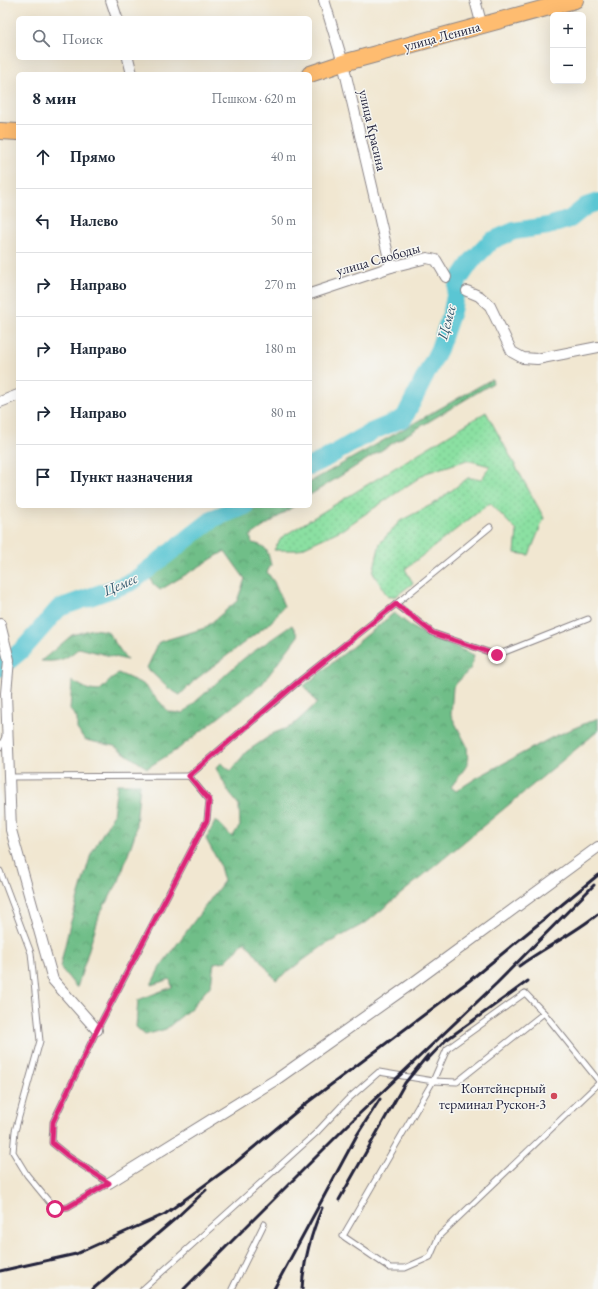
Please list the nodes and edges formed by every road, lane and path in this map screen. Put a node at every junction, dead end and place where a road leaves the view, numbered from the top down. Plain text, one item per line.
1 (112, 0) edge
2 (324, 0) edge
3 (475, 0) edge
4 (575, 0) edge
5 (116, 16) edge
6 (482, 26) junction
7 (128, 60) edge
8 (344, 63) junction
9 (132, 72) edge
10 (312, 73) edge
11 (0, 131) edge
12 (16, 132) edge
13 (391, 267) junction
14 (446, 277) dead end
15 (467, 291) dead end
16 (312, 293) edge
17 (598, 347) edge
18 (16, 396) edge
19 (0, 402) edge
20 (490, 526) dead end
21 (396, 604) junction
22 (588, 619) dead end
23 (0, 624) edge
24 (7, 733) junction
25 (0, 747) edge
26 (189, 776) junction
27 (9, 777) junction
28 (598, 847) edge
29 (0, 871) edge
30 (544, 1013) junction
31 (97, 1030) junction
32 (598, 1080) edge
33 (433, 1081) junction
34 (598, 1084) edge
35 (109, 1183) junction
36 (264, 1224) dead end
37 (143, 1289) edge
38 (232, 1289) edge

1 - 5 street
2 - 8 street, улица Красина
3 - 6 street
4 - 6 highway, улица Ленина
6 - 8 highway, улица Ленина
7 - 9 street
8 - 10 highway, улица Ленина
8 - 13 street, улица Красина
11 - 12 highway
13 - 14 street, улица Свободы
13 - 16 street, улица Свободы
15 - 17 street
18 - 19 street
20 - 21 lane
21 - 22 lane
21 - 26 lane
23 - 24 street
24 - 25 lane
24 - 27 street
26 - 27 lane
26 - 31 lane
27 - 31 street
28 - 35 street
29 - 35 lane
30 - 32 lane
30 - 33 lane
30 - 33 lane
31 - 35 lane
33 - 34 lane
33 - 37 lane
36 - 38 lane

